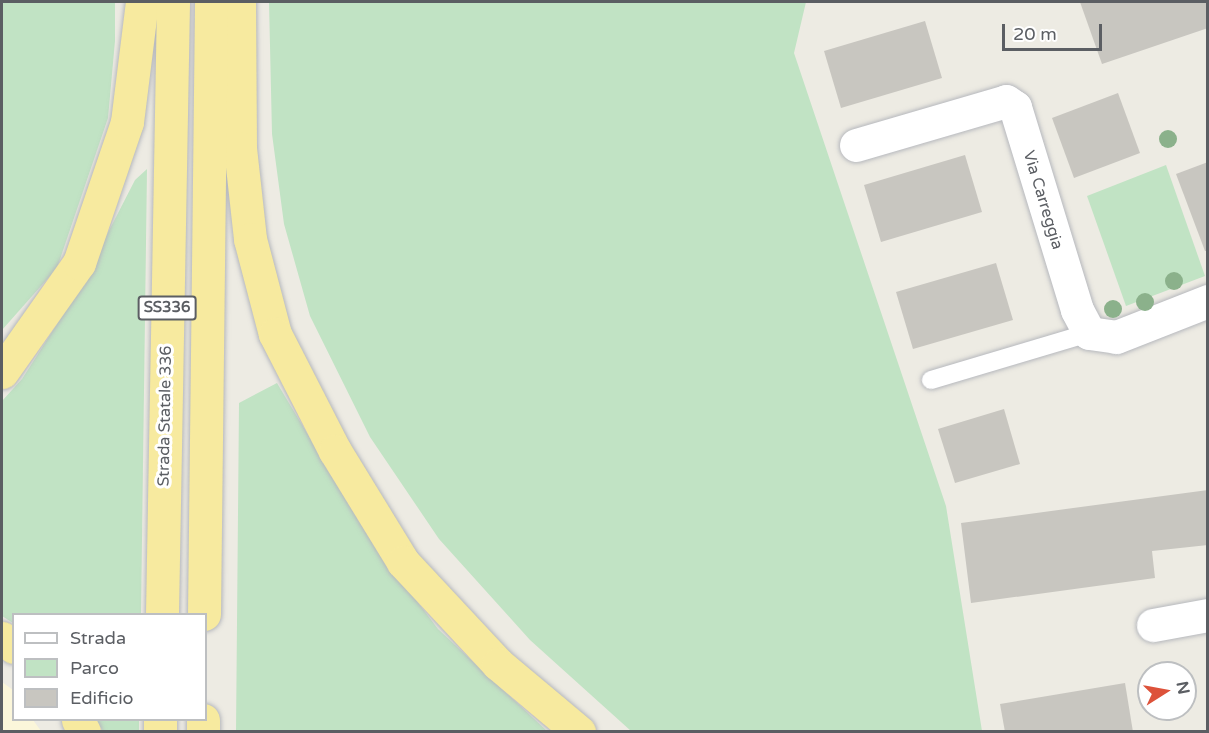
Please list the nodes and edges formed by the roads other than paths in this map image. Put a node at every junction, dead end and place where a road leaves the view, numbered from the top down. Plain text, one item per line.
1 (142, 2) edge
2 (173, 2) edge
3 (211, 2) edge
4 (239, 2) edge
5 (856, 145) dead end
6 (1208, 301) edge
7 (1089, 333) junction
8 (2, 372) edge
9 (931, 380) dead end
10 (162, 613) edge
11 (204, 613) edge
12 (1208, 615) edge
13 (1153, 625) dead end
14 (579, 732) edge

1 - 8 highway
2 - 10 highway, Strada Statale 336 / SS336
3 - 11 highway, SS336
4 - 14 highway
5 - 7 street, Via Carreggia
6 - 7 street
7 - 9 lane
12 - 13 street

